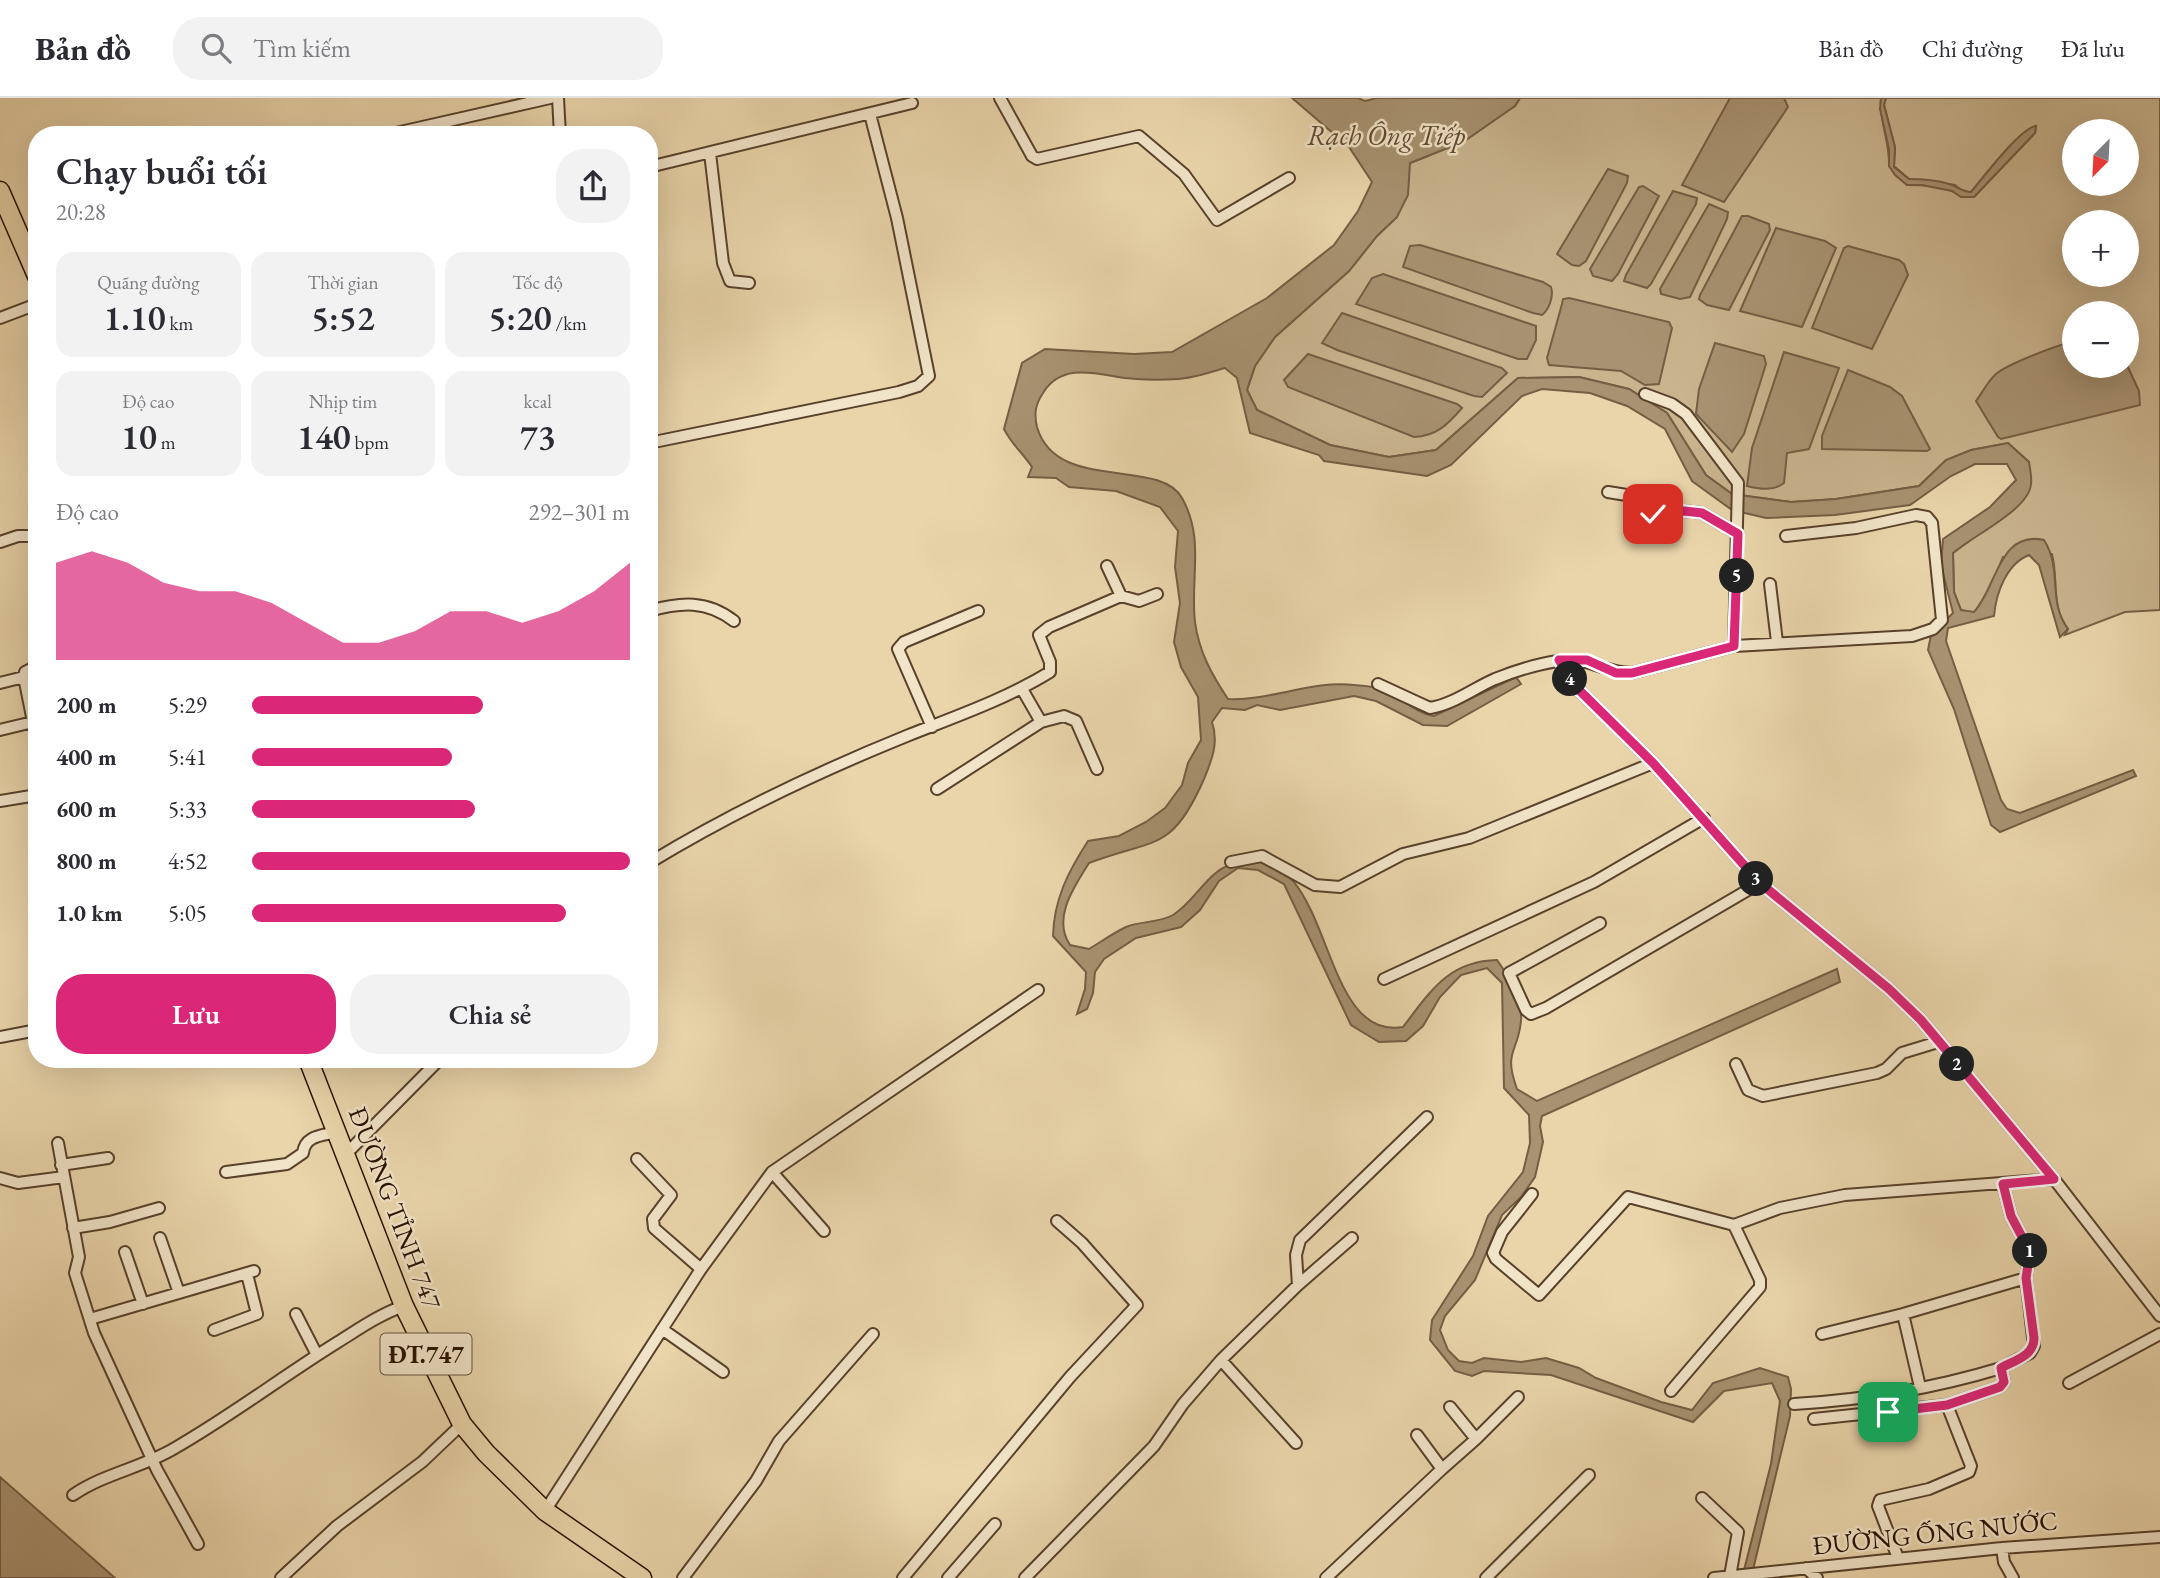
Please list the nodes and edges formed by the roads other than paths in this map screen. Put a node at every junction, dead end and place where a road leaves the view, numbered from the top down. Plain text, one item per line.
1 (558, 98) edge
2 (1000, 98) edge
3 (543, 99) edge
4 (912, 103) dead end
5 (870, 114) junction
6 (426, 126) edge
7 (560, 126) edge
8 (710, 153) junction
9 (658, 165) edge
10 (1289, 178) dead end
11 (0, 191) edge
12 (28, 255) edge
13 (749, 283) dead end
14 (28, 307) edge
15 (0, 318) edge
16 (1645, 394) dead end
17 (658, 441) edge
18 (1608, 492) dead end
19 (1738, 529) junction
20 (28, 536) edge
21 (1786, 536) dead end
22 (0, 542) edge
23 (1107, 566) dead end
24 (1770, 584) dead end
25 (1157, 594) dead end
26 (1121, 596) junction
27 (658, 608) edge
28 (978, 611) dead end
29 (734, 621) dead end
30 (1777, 642) junction
31 (1734, 646) junction
32 (1559, 660) junction
33 (28, 670) edge
34 (24, 677) junction
35 (0, 683) edge
36 (1378, 684) dead end
37 (1022, 689) junction
38 (28, 697) edge
39 (1041, 722) junction
40 (28, 723) edge
41 (932, 727) junction
42 (0, 730) edge
43 (1653, 763) junction
44 (1097, 769) dead end
45 (937, 789) dead end
46 (28, 796) edge
47 (0, 801) edge
48 (1704, 818) junction
49 (658, 858) edge
50 (1231, 862) dead end
51 (1760, 883) junction
52 (1600, 923) dead end
53 (1384, 979) dead end
54 (1038, 990) dead end
55 (28, 1032) edge
56 (0, 1037) edge
57 (1938, 1042) junction
58 (1736, 1064) dead end
59 (312, 1068) edge
60 (431, 1068) edge
61 (1427, 1117) dead end
62 (337, 1132) junction
63 (58, 1143) dead end
64 (346, 1154) junction
65 (108, 1158) dead end
66 (637, 1158) dead end
67 (61, 1165) junction
68 (226, 1172) dead end
69 (772, 1172) junction
70 (64, 1177) junction
71 (0, 1178) edge
72 (2054, 1179) junction
73 (2003, 1184) junction
74 (1532, 1194) dead end
75 (159, 1208) dead end
76 (1057, 1222) dead end
77 (1734, 1225) junction
78 (73, 1228) junction
79 (824, 1231) dead end
80 (160, 1238) dead end
81 (1352, 1238) dead end
82 (125, 1252) dead end
83 (701, 1269) junction
84 (2026, 1278) junction
85 (1298, 1285) junction
86 (179, 1293) junction
87 (143, 1304) junction
88 (404, 1306) junction
89 (296, 1314) dead end
90 (1903, 1314) junction
91 (2160, 1316) edge
92 (90, 1319) junction
93 (662, 1329) junction
94 (214, 1331) dead end
95 (1822, 1334) dead end
96 (2160, 1334) edge
97 (873, 1335) dead end
98 (317, 1355) junction
99 (1221, 1360) junction
100 (2001, 1368) junction
101 (723, 1372) dead end
102 (2069, 1383) dead end
103 (1920, 1387) junction
104 (1671, 1391) dead end
105 (1518, 1397) dead end
106 (1794, 1404) dead end
107 (1947, 1405) junction
108 (1450, 1408) dead end
109 (1814, 1419) dead end
110 (462, 1424) junction
111 (1417, 1435) dead end
112 (1476, 1439) junction
113 (1296, 1443) dead end
114 (153, 1460) junction
115 (1442, 1469) junction
116 (1589, 1475) dead end
117 (73, 1495) dead end
118 (1702, 1498) dead end
119 (545, 1511) junction
120 (995, 1524) dead end
121 (2160, 1537) edge
122 (198, 1544) dead end
123 (2002, 1548) junction
124 (1898, 1558) junction
125 (1806, 1569) junction
126 (1736, 1575) junction
127 (281, 1578) edge
128 (642, 1578) edge
129 (683, 1578) edge
130 (903, 1578) edge
131 (948, 1578) edge
132 (1025, 1578) edge
133 (1326, 1578) edge
134 (1486, 1578) edge
135 (1714, 1578) edge
136 (1817, 1578) edge
137 (2013, 1578) edge

1 - 7 street
2 - 10 street
3 - 6 street
4 - 5 street
5 - 8 street
5 - 17 street
8 - 9 street
8 - 13 street
11 - 12 main road
14 - 15 street
16 - 19 street
18 - 19 street
19 - 31 street
20 - 22 street
21 - 30 street
23 - 26 street
24 - 30 street
25 - 26 street
26 - 37 street
27 - 29 street
28 - 41 street
30 - 31 street
31 - 32 street
32 - 36 street
32 - 43 street
33 - 34 street
34 - 35 street
34 - 38 street
37 - 39 street
37 - 41 street
39 - 44 street
39 - 45 street
40 - 42 street
41 - 49 street
43 - 48 street
43 - 50 street
46 - 47 street
48 - 51 street
48 - 53 street
51 - 52 street
51 - 57 street
54 - 69 street
55 - 56 street
57 - 58 street
57 - 72 street
59 - 62 main road, ĐƯỜNG TỈNH 747 / ĐT.747
60 - 64 street
61 - 85 street
62 - 64 main road, ĐƯỜNG TỈNH 747 / ĐT.747
62 - 68 street
63 - 67 street
64 - 88 main road, ĐƯỜNG TỈNH 747 / ĐT.747
65 - 67 street
66 - 83 street
67 - 70 street
69 - 79 street
69 - 83 street
70 - 71 street
70 - 78 street
72 - 73 street
72 - 91 street
73 - 77 street
73 - 84 street
74 - 77 street
75 - 78 street
76 - 130 street
77 - 104 street
78 - 92 street
80 - 86 street
81 - 85 street
82 - 87 street
83 - 93 street
84 - 90 street
84 - 100 street
85 - 99 street
86 - 87 street
86 - 94 street
87 - 92 street
88 - 98 street
88 - 110 main road, ĐƯỜNG TỈNH 747 / ĐT.747
89 - 98 street
90 - 95 street
90 - 103 street
92 - 114 street
93 - 101 street
93 - 119 street
96 - 102 street
97 - 129 street
98 - 114 street
99 - 113 street
99 - 132 street
100 - 103 street
100 - 107 street
103 - 106 street
105 - 112 street
107 - 109 street
107 - 124 street
108 - 112 street
110 - 119 main road, ĐƯỜNG TỈNH 747 / ĐT.747
110 - 127 street
111 - 115 street
112 - 115 street
114 - 117 street
114 - 122 street
115 - 133 street
116 - 134 street
118 - 126 street
119 - 128 main road, ĐƯỜNG TỈNH 747 / ĐT.747
120 - 131 street
121 - 123 street, ĐƯỜNG ỐNG NƯỚC
123 - 124 street, ĐƯỜNG ỐNG NƯỚC
123 - 137 street
124 - 125 street, ĐƯỜNG ỐNG NƯỚC
125 - 126 street, ĐƯỜNG ỐNG NƯỚC
125 - 136 street
126 - 135 street, ĐƯỜNG ỐNG NƯỚC

